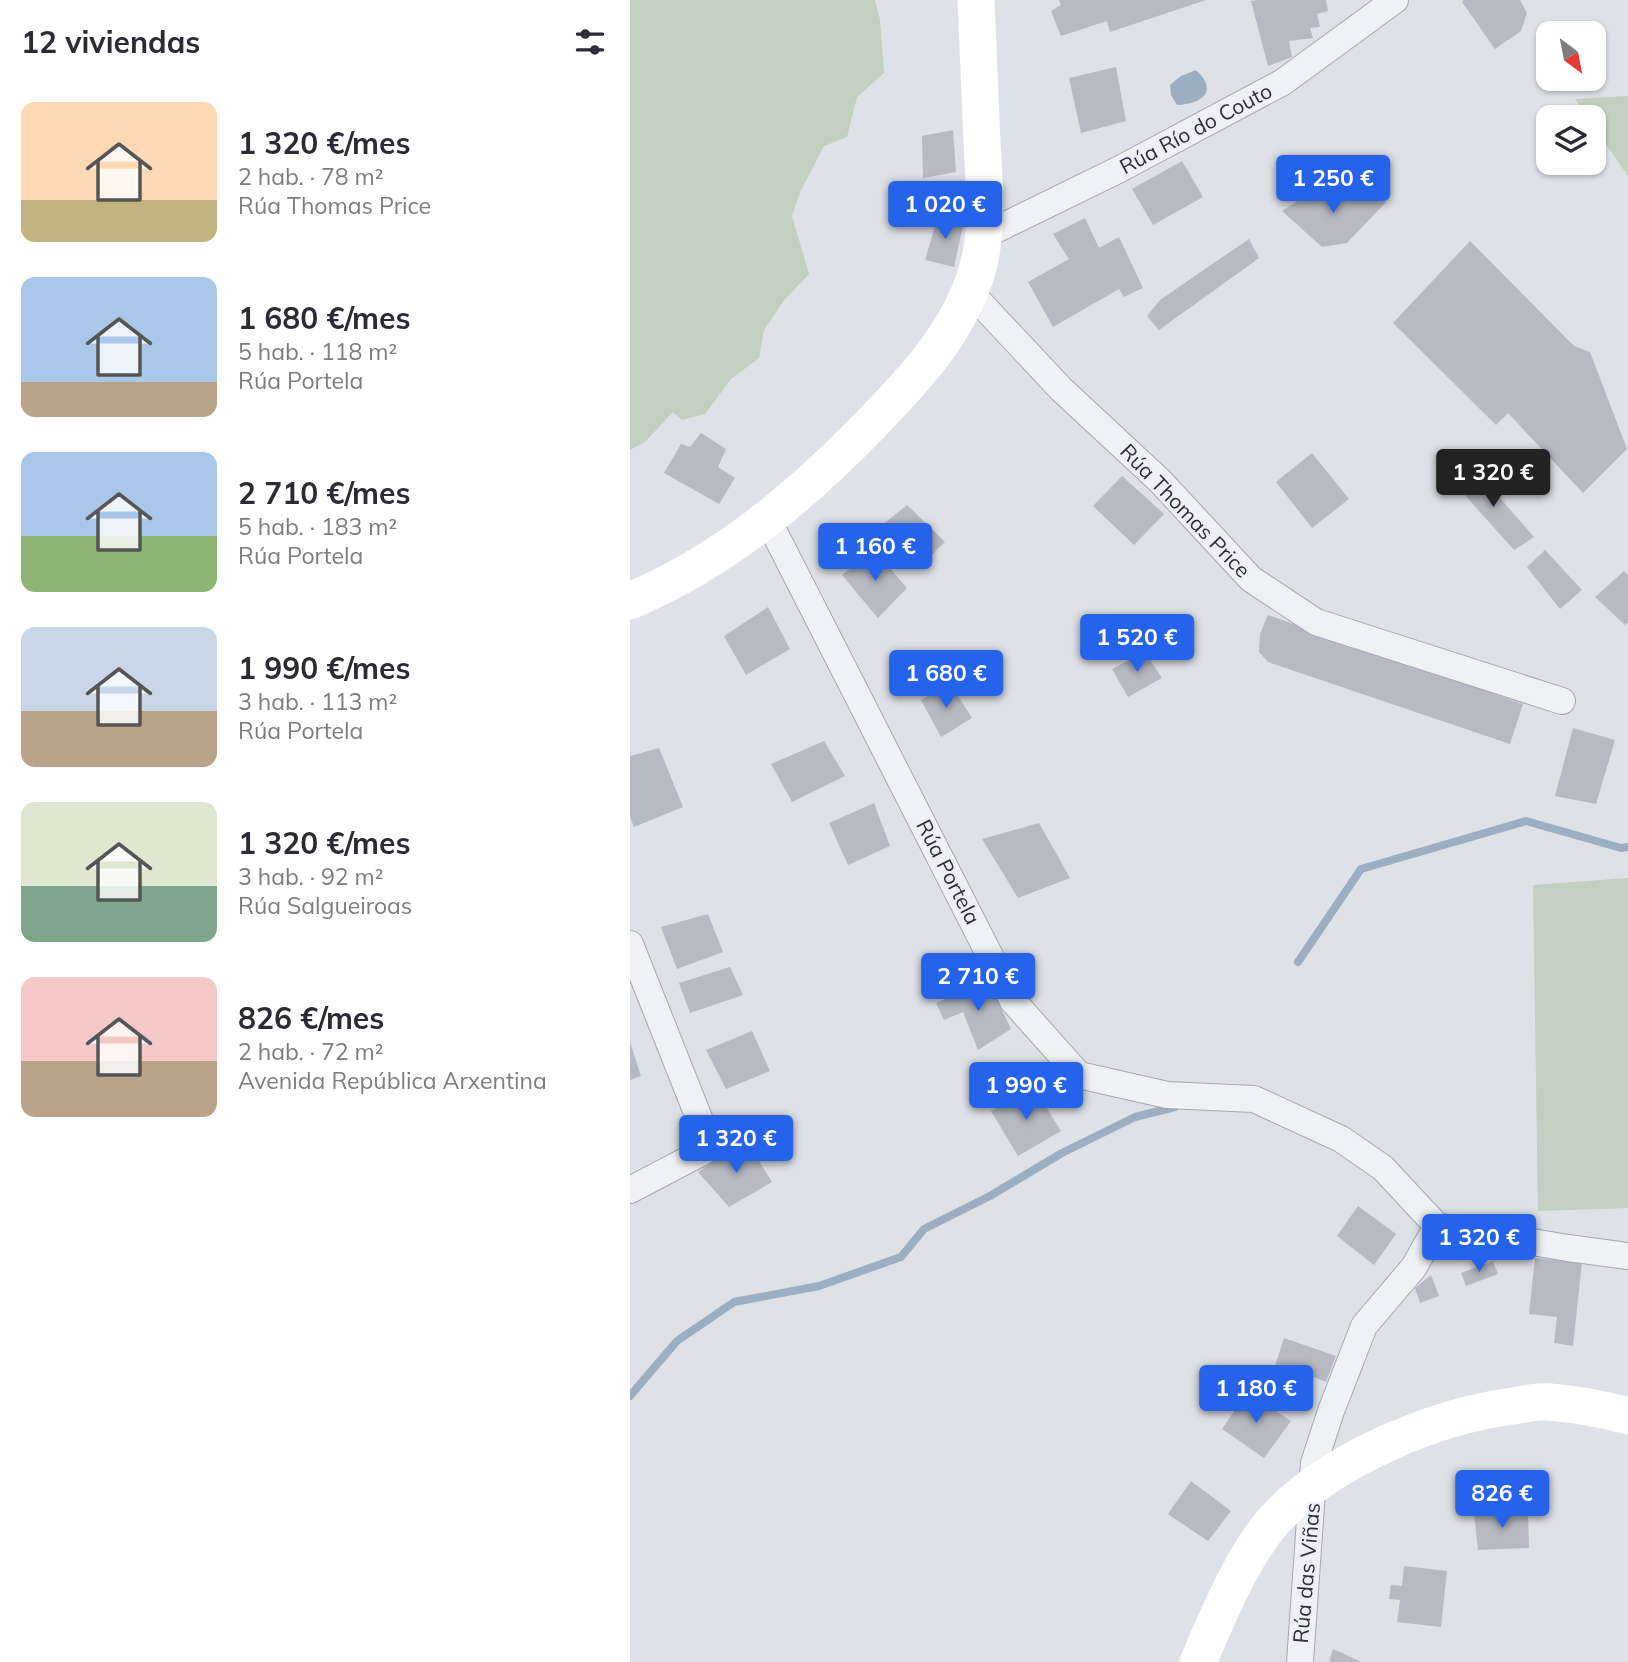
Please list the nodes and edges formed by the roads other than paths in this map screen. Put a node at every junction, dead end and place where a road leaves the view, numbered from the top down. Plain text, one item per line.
1 (976, 0) edge
2 (1395, 0) edge
3 (983, 236) junction
4 (971, 293) junction
5 (768, 520) junction
6 (630, 601) edge
7 (1562, 701) dead end
8 (630, 944) edge
9 (630, 1190) edge
10 (1437, 1226) junction
11 (1628, 1256) edge
12 (1628, 1416) edge
13 (1314, 1485) junction
14 (1198, 1662) edge
15 (1300, 1662) edge

1 - 3 street
2 - 3 street, Rúa Río do Couto
3 - 4 street
4 - 5 street
4 - 7 street, Rúa Thomas Price
5 - 6 street
5 - 10 street, Rúa Portela
8 - 9 street
10 - 11 street
10 - 13 street, Rúa das Viñas
12 - 13 street
13 - 14 street
13 - 15 street, Rúa das Viñas

